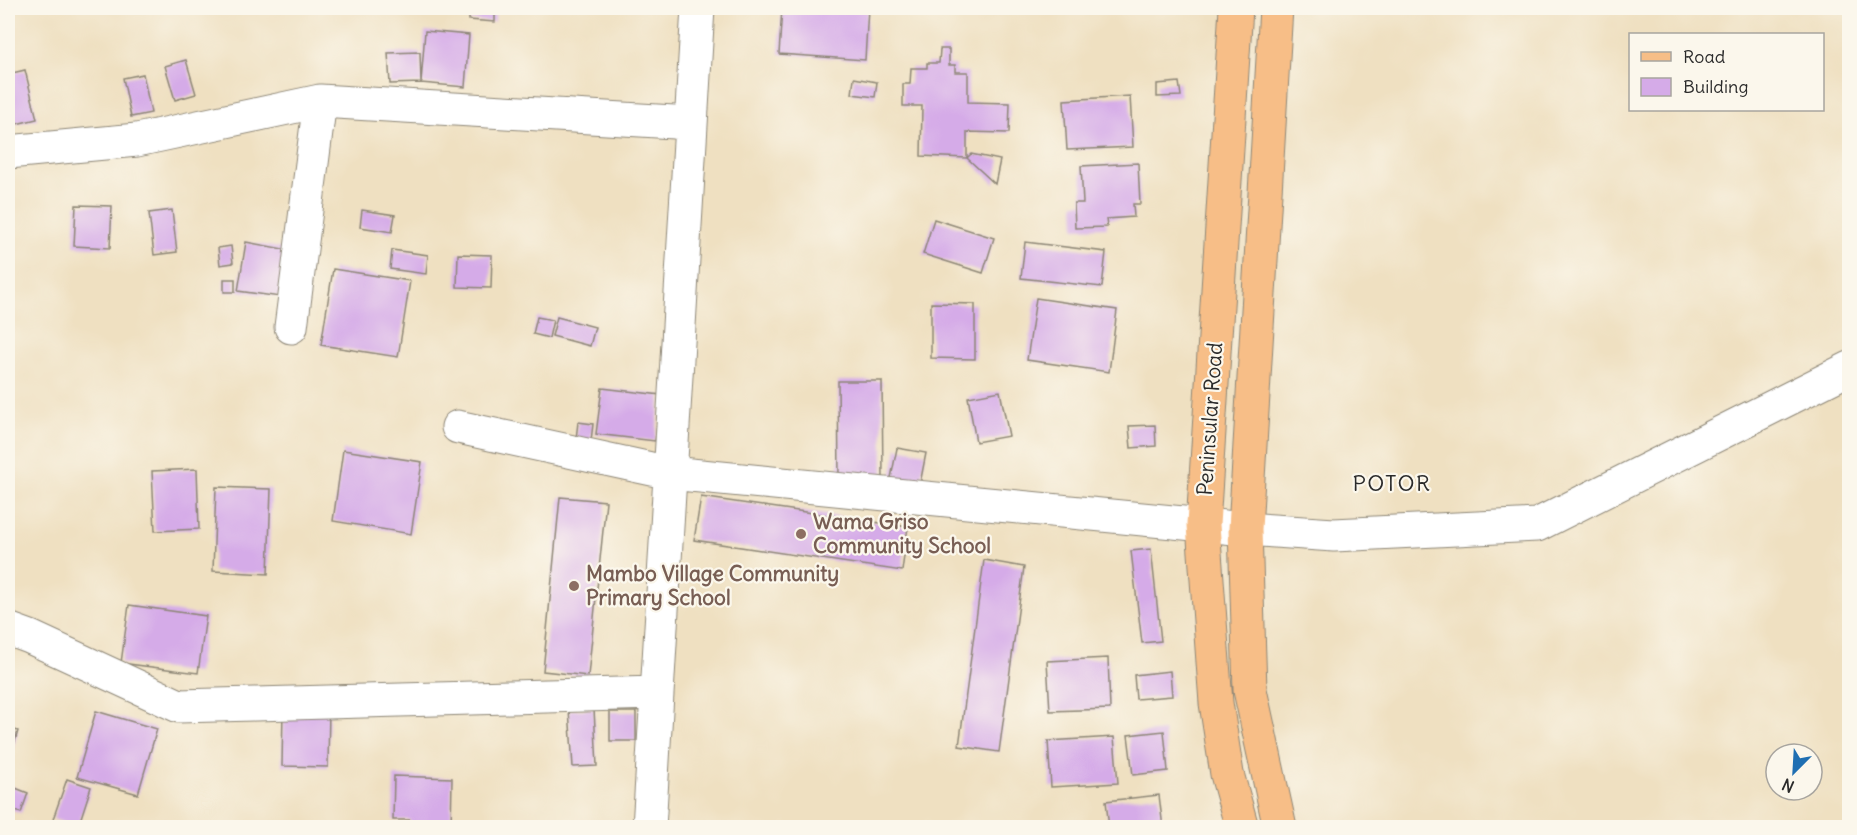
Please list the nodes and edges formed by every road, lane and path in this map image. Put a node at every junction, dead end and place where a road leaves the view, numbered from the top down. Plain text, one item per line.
1 (698, 8) edge
2 (1236, 8) edge
3 (1276, 8) edge
4 (320, 102) junction
5 (691, 123) junction
6 (8, 152) edge
7 (291, 327) dead end
8 (1850, 368) edge
9 (458, 427) dead end
10 (670, 472) junction
11 (1203, 525) junction
12 (1245, 529) junction
13 (8, 629) edge
14 (657, 693) junction
15 (649, 828) edge
16 (1242, 828) edge
17 (1280, 828) edge

1 - 5 street
2 - 11 main road, Peninsular Road
3 - 12 main road, Peninsular Road
4 - 5 street
4 - 6 street
4 - 7 street
5 - 10 street
8 - 12 street
9 - 10 street
10 - 11 street
10 - 14 street
11 - 12 street
11 - 16 main road, Peninsular Road
12 - 17 main road, Peninsular Road
13 - 14 street
14 - 15 street

